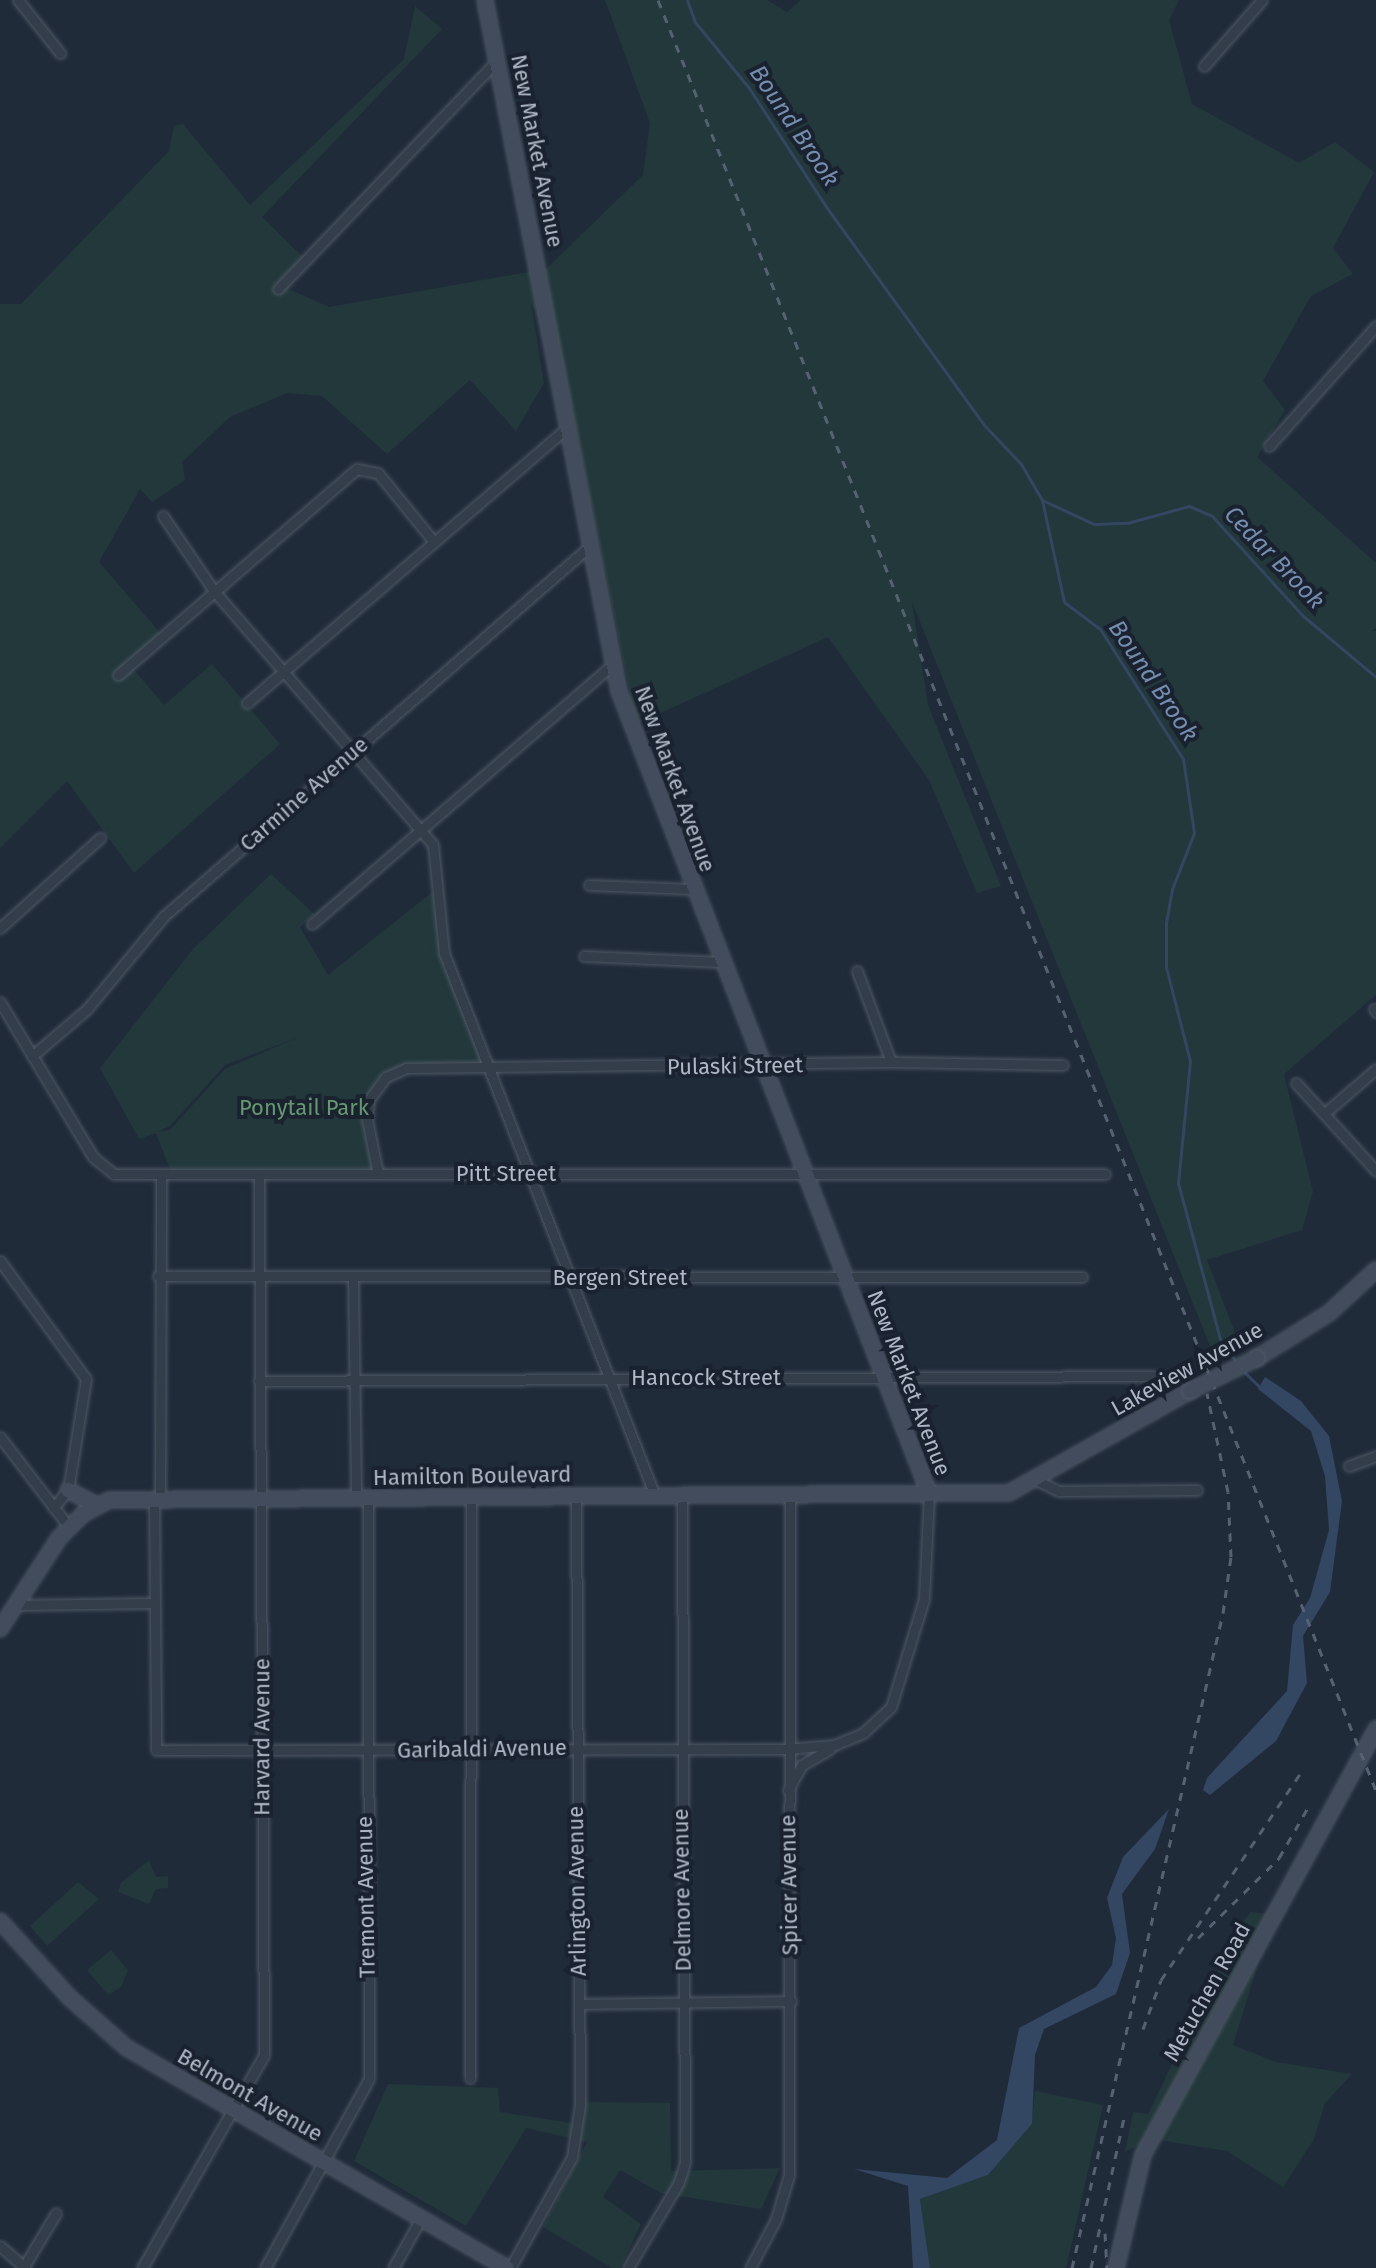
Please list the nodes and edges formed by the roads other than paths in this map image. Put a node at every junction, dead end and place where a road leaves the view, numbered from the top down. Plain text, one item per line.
1 (18, 0) edge
2 (485, 0) edge
3 (1262, 0) edge
4 (60, 53) dead end
5 (497, 61) junction
6 (1204, 66) dead end
7 (278, 289) dead end
8 (1376, 326) edge
9 (569, 426) junction
10 (1269, 446) dead end
11 (163, 516) dead end
12 (434, 542) junction
13 (590, 546) junction
14 (214, 591) junction
15 (613, 664) junction
16 (284, 671) junction
17 (118, 675) dead end
18 (247, 703) dead end
19 (353, 751) junction
20 (422, 829) junction
21 (100, 838) dead end
22 (589, 885) dead end
23 (692, 889) junction
24 (312, 924) dead end
25 (0, 928) edge
26 (584, 956) dead end
27 (721, 962) junction
28 (857, 971) dead end
29 (0, 1002) edge
30 (32, 1056) junction
31 (891, 1062) junction
32 (1063, 1065) dead end
33 (762, 1067) junction
34 (489, 1069) junction
35 (1376, 1069) edge
36 (1296, 1083) dead end
37 (1326, 1112) junction
38 (1376, 1171) edge
39 (378, 1174) junction
40 (530, 1174) junction
41 (804, 1174) junction
42 (1105, 1174) dead end
43 (161, 1175) junction
44 (259, 1175) junction
45 (0, 1261) edge
46 (1376, 1270) edge
47 (257, 1275) junction
48 (158, 1276) junction
49 (353, 1276) junction
50 (1082, 1277) dead end
51 (844, 1278) junction
52 (571, 1279) junction
53 (1153, 1376) dead end
54 (883, 1377) junction
55 (609, 1379) junction
56 (259, 1381) junction
57 (356, 1381) junction
58 (0, 1437) edge
59 (1376, 1456) edge
60 (1349, 1466) dead end
61 (1034, 1479) junction
62 (68, 1490) junction
63 (1197, 1490) dead end
64 (929, 1493) junction
65 (1009, 1493) joint
66 (790, 1495) junction
67 (655, 1496) junction
68 (682, 1496) junction
69 (157, 1497) junction
70 (260, 1497) junction
71 (576, 1497) junction
72 (471, 1498) junction
73 (362, 1499) junction
74 (96, 1505) junction
75 (53, 1508) junction
76 (69, 1527) junction
77 (153, 1603) junction
78 (16, 1605) junction
79 (0, 1629) edge
80 (1376, 1729) edge
81 (834, 1745) junction
82 (575, 1748) junction
83 (262, 1749) junction
84 (365, 1749) junction
85 (680, 1749) junction
86 (786, 1749) junction
87 (472, 1750) junction
88 (787, 1793) junction
89 (0, 1921) edge
90 (684, 2001) junction
91 (791, 2001) junction
92 (579, 2004) junction
93 (470, 2078) dead end
94 (233, 2111) junction
95 (325, 2163) junction
96 (56, 2213) dead end
97 (420, 2220) junction
98 (0, 2246) edge
99 (24, 2268) edge
100 (142, 2268) edge
101 (265, 2268) edge
102 (393, 2268) edge
103 (509, 2268) edge
104 (628, 2268) edge
105 (750, 2268) edge
106 (1116, 2268) edge

1 - 4 street
2 - 5 main road, New Market Avenue
3 - 6 street
5 - 7 street
5 - 9 main road, New Market Avenue
8 - 10 street
9 - 12 street
9 - 13 main road, New Market Avenue
11 - 14 street
12 - 14 street
12 - 16 street
13 - 15 main road, New Market Avenue
13 - 19 street, Carmine Avenue
14 - 16 street
14 - 17 street
15 - 20 street
15 - 23 main road, New Market Avenue
16 - 18 street
16 - 19 street
19 - 20 street
19 - 30 street, Carmine Avenue
20 - 24 street
20 - 34 street
21 - 25 street
22 - 23 street
23 - 27 main road, New Market Avenue
26 - 27 street
27 - 33 main road, New Market Avenue
28 - 31 street
29 - 30 street, Pitt Street
30 - 43 street, Pitt Street
31 - 32 street, Pulaski Street
31 - 33 street, Pulaski Street
33 - 34 street, Pulaski Street
33 - 41 main road, New Market Avenue
34 - 39 street, Pulaski Street
34 - 40 street
35 - 37 street
36 - 37 street
37 - 38 street
39 - 40 street, Pitt Street
39 - 44 street, Pitt Street
40 - 41 street, Pitt Street
40 - 52 street
41 - 42 street, Pitt Street
41 - 51 main road, New Market Avenue
43 - 44 street, Pitt Street
43 - 48 street
44 - 47 street, Harvard Avenue
45 - 62 street
46 - 61 main road, Lakeview Avenue, bridge
47 - 48 street, Bergen Street
47 - 49 street, Bergen Street
47 - 56 street, Harvard Avenue
48 - 69 street
49 - 52 street, Bergen Street
49 - 57 street, Tremont Avenue
50 - 51 street, Bergen Street
51 - 52 street, Bergen Street
51 - 54 main road, New Market Avenue
52 - 55 street
53 - 54 street, Hancock Street
54 - 55 street, Hancock Street
54 - 64 main road, New Market Avenue
55 - 57 street, Hancock Street
55 - 67 street
56 - 57 street, Hancock Street
56 - 70 street, Harvard Avenue
57 - 73 street, Tremont Avenue
58 - 75 street
59 - 60 street
61 - 63 street
61 - 65 main road, Lakeview Avenue
62 - 74 main road
62 - 75 street
64 - 65 main road, Hamilton Boulevard
64 - 66 main road, Hamilton Boulevard
64 - 81 street
66 - 68 main road, Hamilton Boulevard
66 - 86 street, Spicer Avenue
67 - 68 main road, Hamilton Boulevard
67 - 71 main road, Hamilton Boulevard
68 - 85 street, Delmore Avenue
69 - 70 main road, Hamilton Boulevard
69 - 74 main road, Hamilton Boulevard
69 - 77 street
70 - 73 main road, Hamilton Boulevard
70 - 83 street, Harvard Avenue
71 - 72 main road, Hamilton Boulevard
71 - 82 street, Arlington Avenue
72 - 73 main road, Hamilton Boulevard
72 - 87 street
73 - 84 street, Tremont Avenue
74 - 76 main road
75 - 76 street
76 - 78 main road
77 - 78 street
77 - 83 street, Garibaldi Avenue
78 - 79 main road
80 - 106 main road, Metuchen Road
81 - 86 street, Garibaldi Avenue
81 - 88 street
82 - 85 street, Garibaldi Avenue
82 - 87 street, Garibaldi Avenue
82 - 92 street, Arlington Avenue
83 - 84 street, Garibaldi Avenue
83 - 94 street, Harvard Avenue
84 - 87 street, Garibaldi Avenue
84 - 95 street, Tremont Avenue
85 - 86 street, Garibaldi Avenue
85 - 90 street, Delmore Avenue
86 - 88 street, Spicer Avenue
87 - 93 street
88 - 91 street, Spicer Avenue
89 - 94 main road, Belmont Avenue
90 - 91 street
90 - 92 street
90 - 104 street, Delmore Avenue
91 - 105 street, Spicer Avenue
92 - 103 street, Arlington Avenue
94 - 95 main road, Belmont Avenue
94 - 100 street, Harvard Avenue
95 - 97 main road, Belmont Avenue
95 - 101 street, Tremont Avenue
96 - 99 street
97 - 102 street
97 - 103 main road, Belmont Avenue
98 - 99 street

